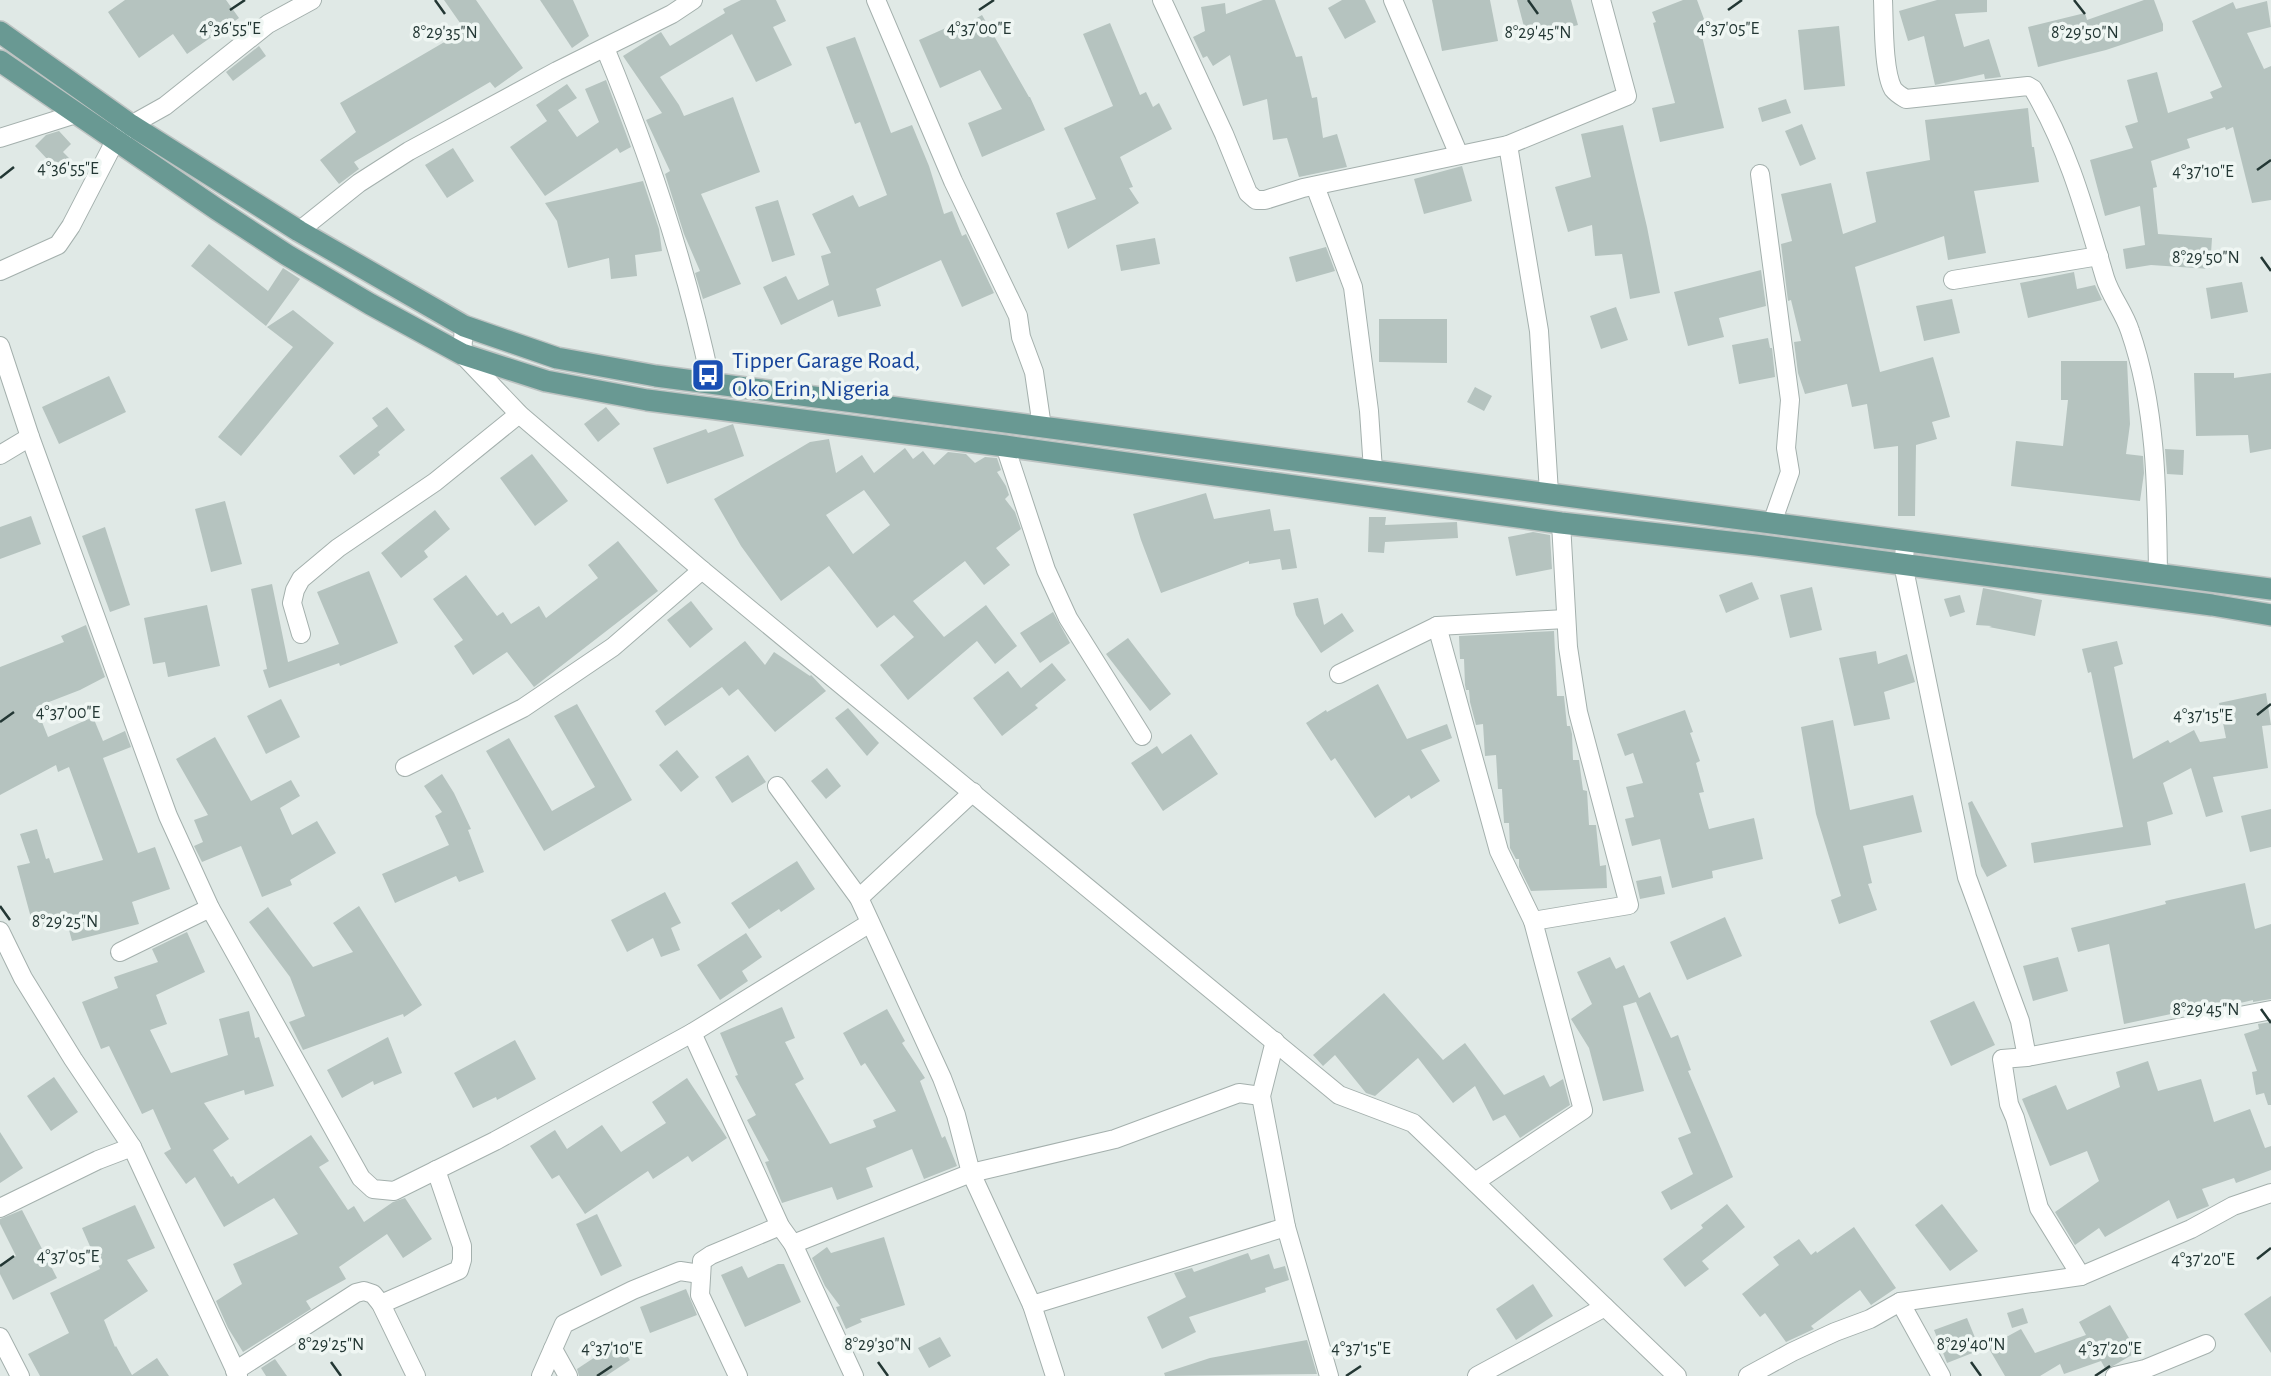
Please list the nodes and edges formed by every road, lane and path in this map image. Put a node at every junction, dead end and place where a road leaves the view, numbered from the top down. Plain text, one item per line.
1 (312, 0) edge
2 (694, 0) edge
3 (876, 0) edge
4 (1162, 0) edge
5 (1393, 0) edge
6 (1601, 0) edge
7 (1883, 0) edge
8 (0, 32) edge
9 (605, 48) junction
10 (0, 61) edge
11 (76, 114) junction
12 (131, 125) junction
13 (0, 138) edge
14 (115, 141) junction
15 (1508, 145) junction
16 (1459, 155) junction
17 (1760, 174) dead end
18 (1315, 186) junction
19 (299, 231) junction
20 (2099, 256) junction
21 (0, 271) edge
22 (1953, 280) dead end
23 (464, 326) junction
24 (0, 346) edge
25 (462, 354) junction
26 (710, 383) junction
27 (519, 414) junction
28 (1042, 427) junction
29 (30, 437) junction
30 (1005, 446) junction
31 (0, 455) edge
32 (1373, 470) junction
33 (1549, 494) junction
34 (1560, 523) junction
35 (1772, 523) junction
36 (1906, 541) junction
37 (1903, 564) junction
38 (702, 570) junction
39 (2158, 575) junction
40 (2271, 589) edge
41 (2271, 615) edge
42 (1566, 619) junction
43 (1437, 626) junction
44 (301, 634) dead end
45 (1339, 674) dead end
46 (1142, 736) dead end
47 (405, 768) dead end
48 (777, 786) dead end
49 (973, 792) junction
50 (859, 898) junction
51 (210, 908) junction
52 (1533, 921) junction
53 (870, 923) junction
54 (1, 937) edge
55 (120, 952) dead end
56 (2271, 1010) edge
57 (692, 1033) junction
58 (1275, 1041) junction
59 (2027, 1057) junction
60 (1261, 1096) junction
61 (132, 1147) junction
62 (436, 1170) junction
63 (971, 1173) junction
64 (1475, 1182) junction
65 (2271, 1193) edge
66 (0, 1208) edge
67 (780, 1226) junction
68 (1286, 1227) junction
69 (793, 1244) junction
70 (700, 1274) junction
71 (2081, 1276) junction
72 (1900, 1302) junction
73 (381, 1304) junction
74 (1032, 1305) junction
75 (1605, 1307) junction
76 (0, 1337) edge
77 (2206, 1344) dead end
78 (553, 1349) junction
79 (236, 1373) edge
80 (20, 1376) edge
81 (416, 1376) edge
82 (541, 1376) edge
83 (568, 1376) edge
84 (738, 1376) edge
85 (854, 1376) edge
86 (1055, 1376) edge
87 (1329, 1376) edge
88 (1477, 1376) edge
89 (1677, 1376) edge
90 (1748, 1376) edge
91 (1941, 1376) edge
92 (2115, 1376) edge

1 - 12 street
2 - 9 street
3 - 28 street
4 - 18 street
5 - 16 street
6 - 15 street
7 - 20 street
8 - 12 main road
9 - 19 street
9 - 26 street
10 - 11 main road
11 - 13 street
11 - 14 main road
12 - 14 street
12 - 19 main road
14 - 21 street
14 - 25 main road
15 - 16 street
15 - 33 street
16 - 18 street
17 - 35 street
18 - 32 street
19 - 23 main road
20 - 22 street
20 - 39 street
23 - 25 street
23 - 26 main road
24 - 29 street
25 - 27 street
25 - 30 main road
26 - 28 main road
27 - 38 street
27 - 44 street
28 - 32 main road
29 - 31 street
29 - 51 street
30 - 34 main road
30 - 46 street
32 - 33 main road
33 - 35 main road
34 - 37 main road
34 - 42 street
35 - 36 main road
36 - 37 street
36 - 39 main road
37 - 41 main road
37 - 59 street
38 - 47 street
38 - 49 street
39 - 40 main road
42 - 43 street
42 - 52 street
43 - 45 street
43 - 52 street
48 - 50 street
49 - 50 street
49 - 58 street
50 - 53 street
51 - 55 street
51 - 62 street
52 - 64 street
53 - 57 street
53 - 63 street
54 - 61 street
56 - 59 street
57 - 62 street
57 - 67 street
58 - 60 street
58 - 64 street
59 - 71 street
60 - 63 street
60 - 68 street
61 - 66 street
61 - 79 street
62 - 73 street
63 - 69 street
63 - 74 street
64 - 75 street
65 - 71 street
67 - 69 street
67 - 70 street
68 - 74 street
68 - 87 street
69 - 85 street
70 - 78 street
70 - 84 street
71 - 72 street
72 - 90 street
72 - 91 street
73 - 79 street
73 - 81 street
74 - 86 street
75 - 88 street
75 - 89 street
76 - 80 street
77 - 92 street
78 - 82 street
78 - 83 street

